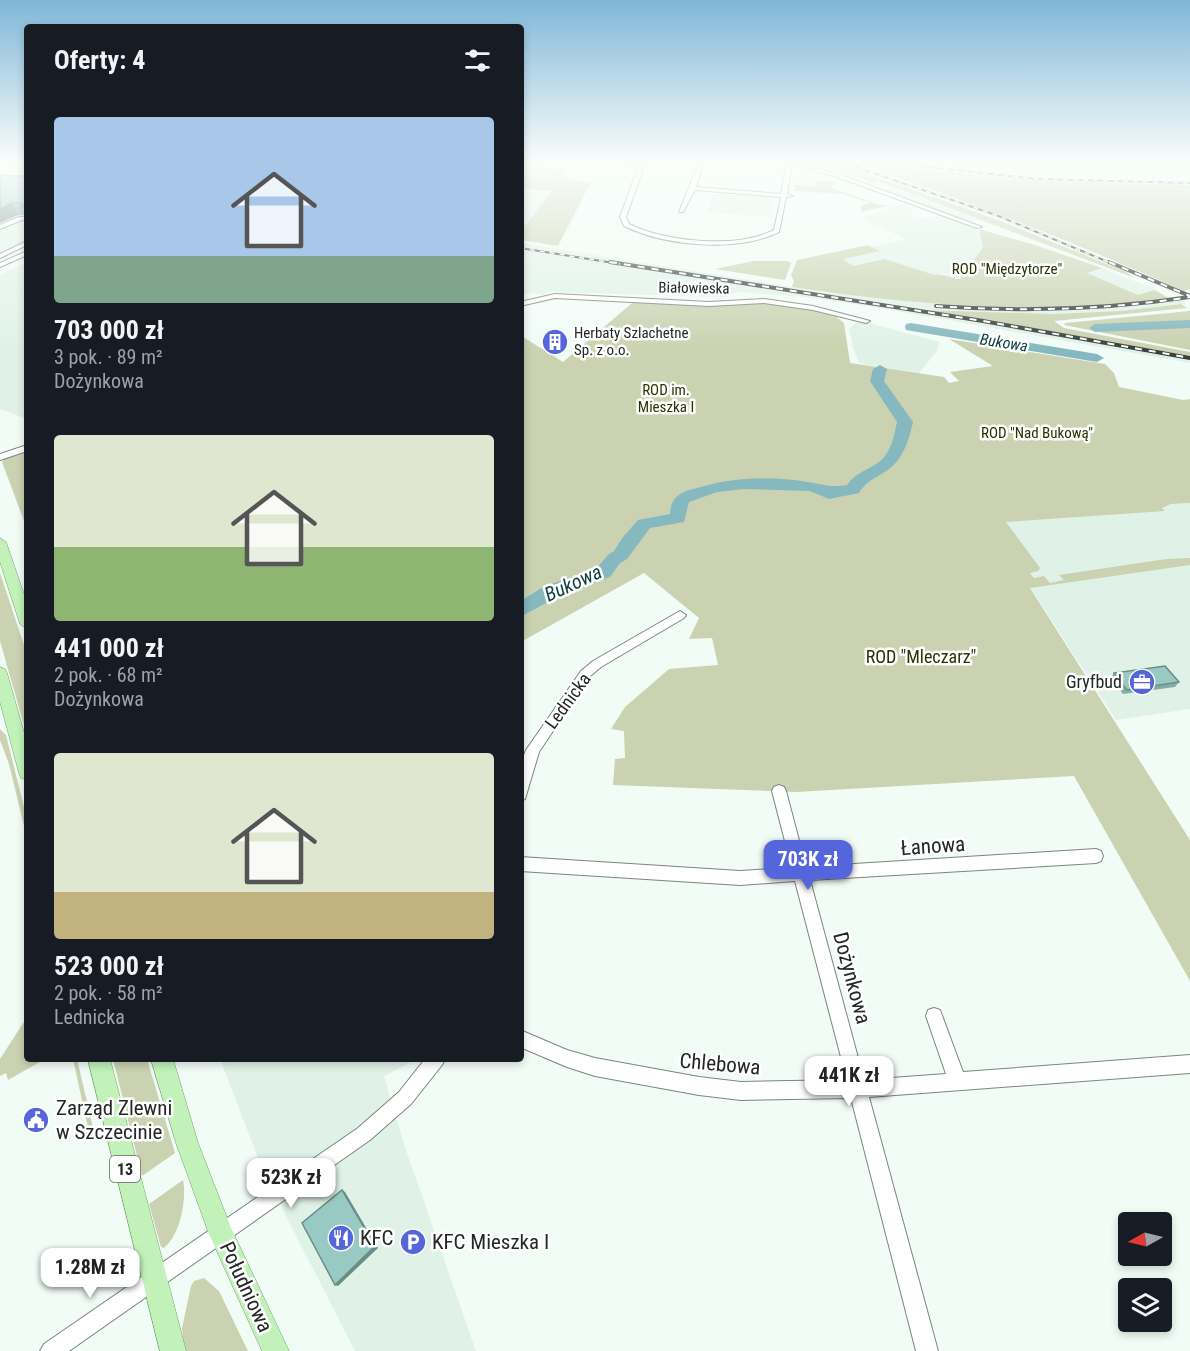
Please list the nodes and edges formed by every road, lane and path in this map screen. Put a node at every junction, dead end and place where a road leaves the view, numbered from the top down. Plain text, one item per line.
1 (628, 225) edge
2 (779, 225) edge
3 (974, 225) edge
4 (979, 227) dead end
5 (24, 244) edge
6 (24, 254) edge
7 (0, 256) edge
8 (0, 266) edge
9 (524, 303) edge
10 (866, 321) dead end
11 (24, 448) edge
12 (24, 449) edge
13 (0, 451) edge
14 (0, 457) edge
15 (0, 542) edge
16 (24, 615) edge
17 (680, 615) dead end
18 (0, 673) edge
19 (24, 762) edge
20 (524, 776) edge
21 (778, 791) dead end
22 (1096, 856) dead end
23 (524, 864) edge
24 (801, 876) junction
25 (934, 1016) dead end
26 (524, 1040) edge
27 (100, 1062) edge
28 (163, 1062) edge
29 (434, 1062) edge
30 (1190, 1064) edge
31 (958, 1082) junction
32 (859, 1089) junction
33 (221, 1234) junction
34 (153, 1279) junction
35 (51, 1351) edge
36 (173, 1351) edge
37 (276, 1351) edge
38 (927, 1351) edge

1 - 2 street
3 - 4 street
5 - 7 street
6 - 8 street
9 - 10 street, Białowieska
11 - 13 street
12 - 14 street
15 - 16 main road
17 - 20 street, Lednicka
18 - 19 main road
21 - 24 street, Dożynkowa
22 - 24 street, Łanowa
23 - 24 street, Łanowa
24 - 32 street, Dożynkowa
25 - 31 street
26 - 32 street, Chlebowa
27 - 34 main road, 13
28 - 33 main road
29 - 33 street
30 - 31 street, Chlebowa
31 - 32 street, Chlebowa
32 - 38 street, Dożynkowa
33 - 34 street, Południowa
33 - 37 main road, Południowa
34 - 35 street, Południowa
34 - 36 main road, 13

